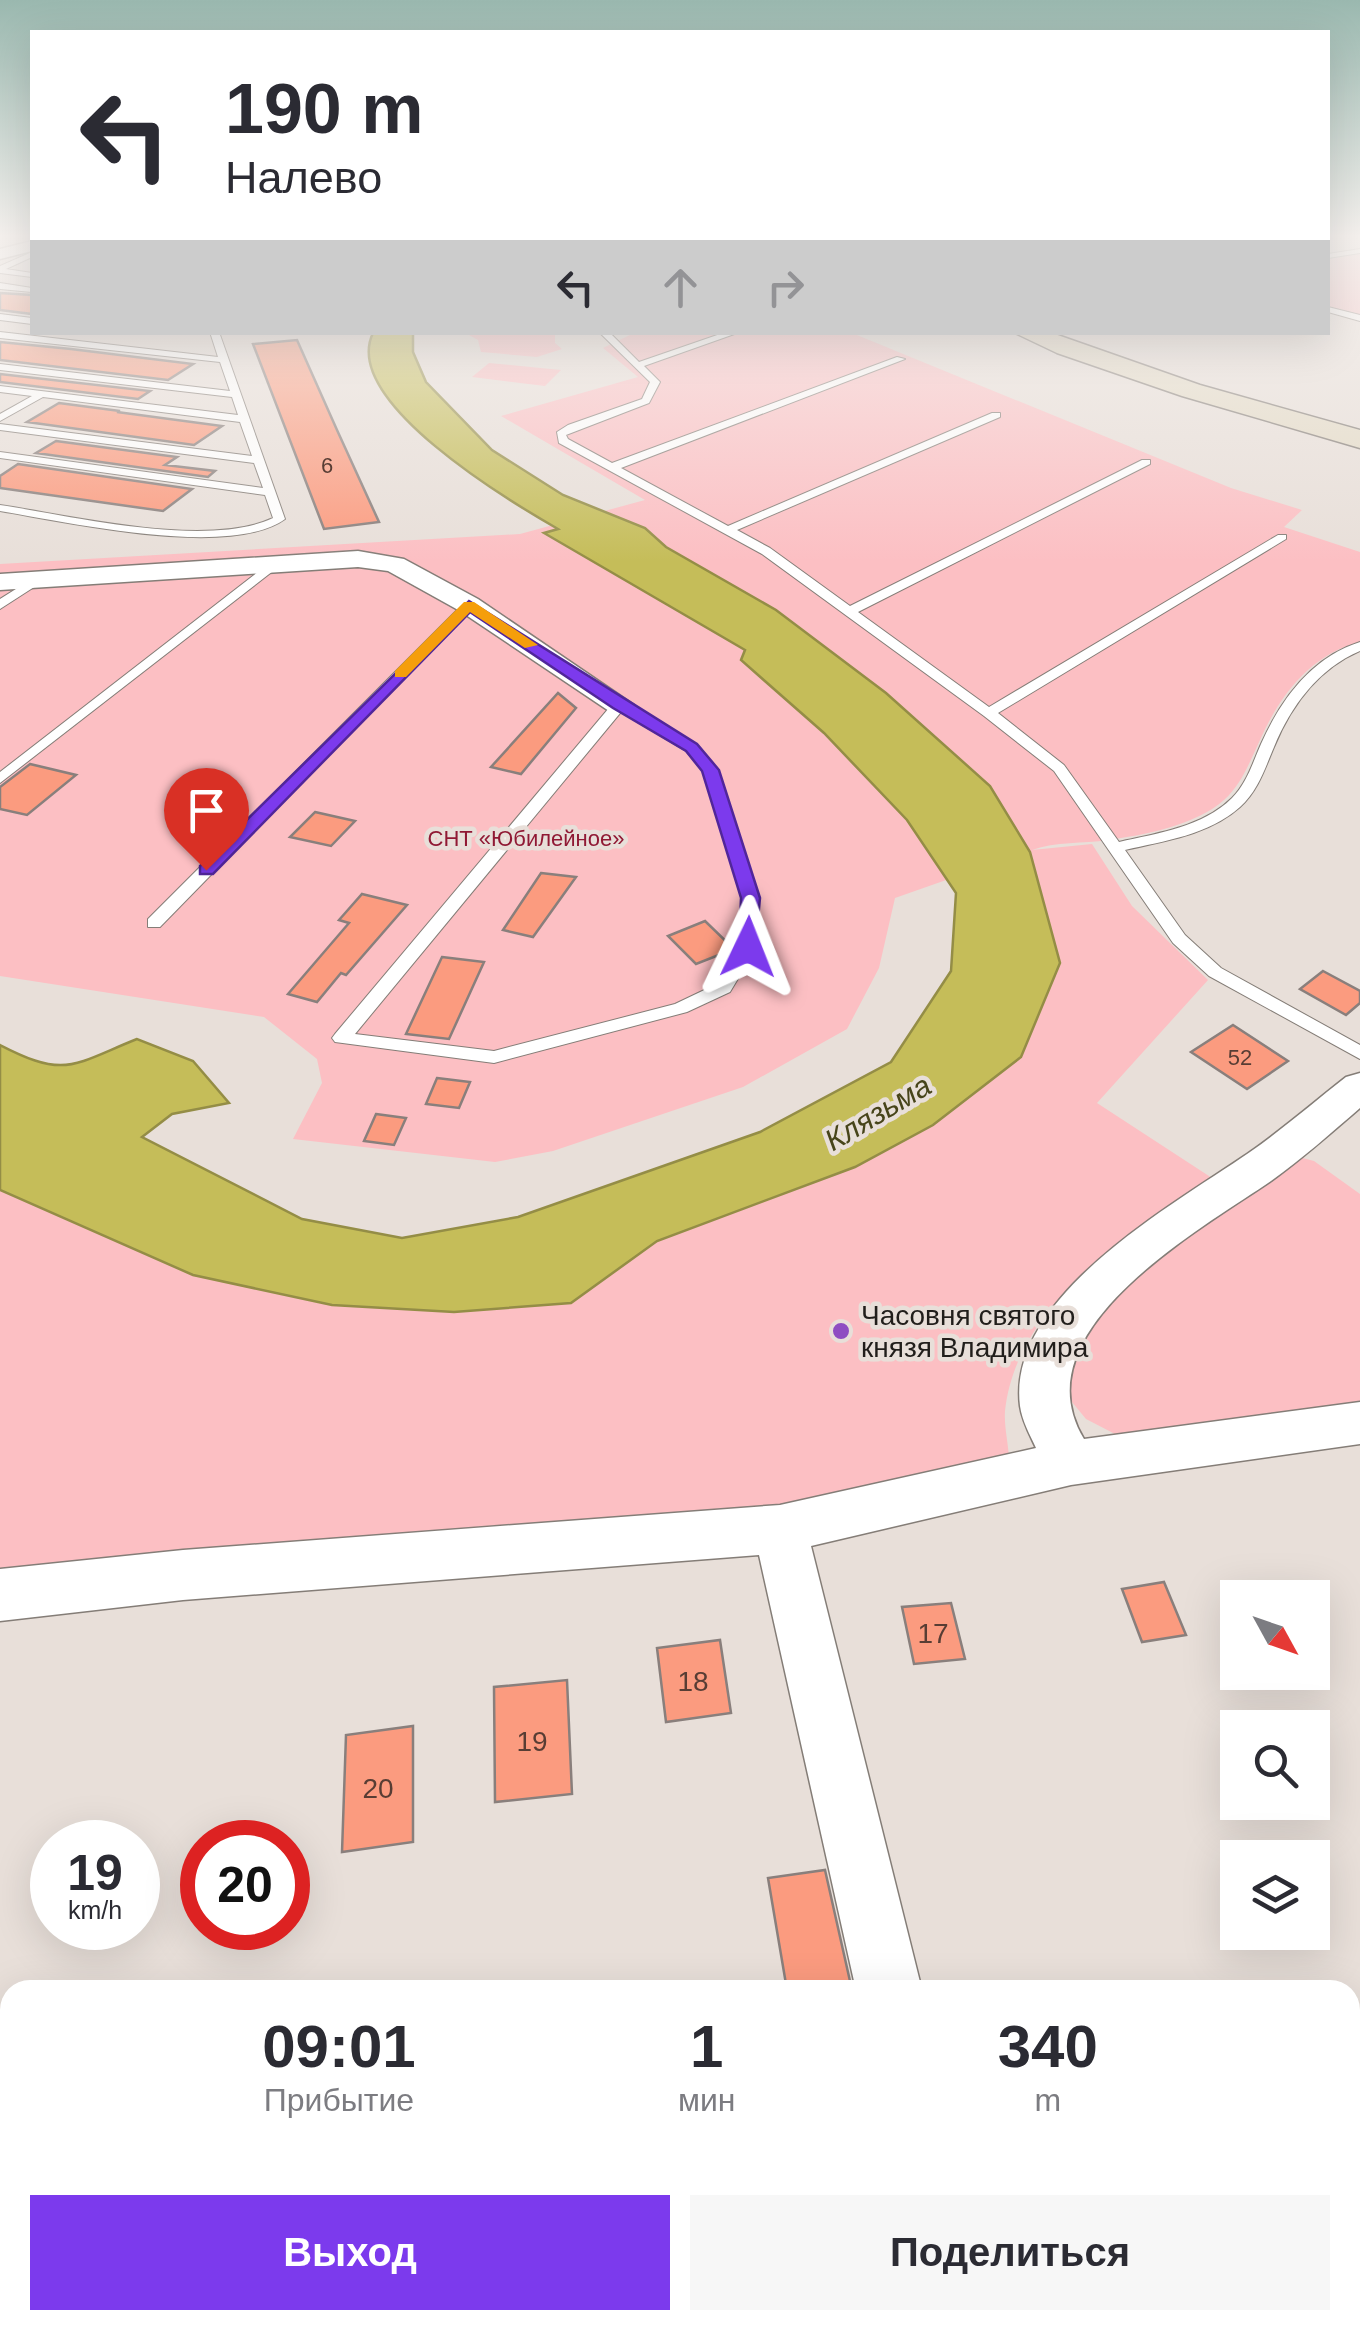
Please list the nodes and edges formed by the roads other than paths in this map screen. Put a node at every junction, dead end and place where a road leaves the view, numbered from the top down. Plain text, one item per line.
1 (78, 344) edge
2 (218, 344) edge
3 (616, 344) edge
4 (701, 344) edge
5 (1058, 344) edge
6 (900, 359) dead end
7 (224, 360) junction
8 (638, 365) junction
9 (0, 367) edge
10 (0, 389) edge
11 (42, 394) junction
12 (236, 395) junction
13 (996, 415) dead end
14 (0, 418) edge
15 (244, 419) junction
16 (0, 427) edge
17 (1360, 440) edge
18 (0, 456) edge
19 (258, 460) junction
20 (1146, 462) dead end
21 (613, 466) junction
22 (270, 492) junction
23 (0, 508) edge
24 (16, 510) junction
25 (0, 520) edge
26 (730, 530) junction
27 (1282, 537) dead end
28 (276, 564) junction
29 (39, 580) junction
30 (0, 582) edge
31 (0, 605) edge
32 (469, 605) junction
33 (851, 611) junction
34 (1360, 646) edge
35 (619, 705) junction
36 (990, 713) junction
37 (0, 779) edge
38 (1116, 848) junction
39 (154, 922) dead end
40 (1360, 1053) edge
41 (1360, 1087) edge
42 (1360, 1422) edge
43 (1071, 1462) junction
44 (780, 1530) junction
45 (0, 1595) edge
46 (887, 1980) edge

1 - 7 lane
2 - 7 lane
3 - 8 lane
4 - 8 lane
5 - 17 main road
6 - 21 lane
7 - 12 lane
8 - 21 lane
9 - 12 lane
10 - 11 lane
11 - 14 lane
11 - 15 lane
12 - 15 lane
13 - 26 lane
15 - 19 lane
16 - 19 lane
18 - 22 lane
19 - 22 lane
20 - 33 lane
21 - 26 lane
22 - 24 lane
23 - 24 lane
24 - 25 lane
26 - 33 lane
27 - 36 lane
28 - 29 street
28 - 32 street
28 - 37 lane
29 - 30 street
29 - 31 lane
32 - 35 street
32 - 39 lane
33 - 36 lane
34 - 38 lane
35 - 35 lane
36 - 38 lane
38 - 40 lane
41 - 43 street
42 - 43 street
43 - 44 street
44 - 45 street
44 - 46 street

